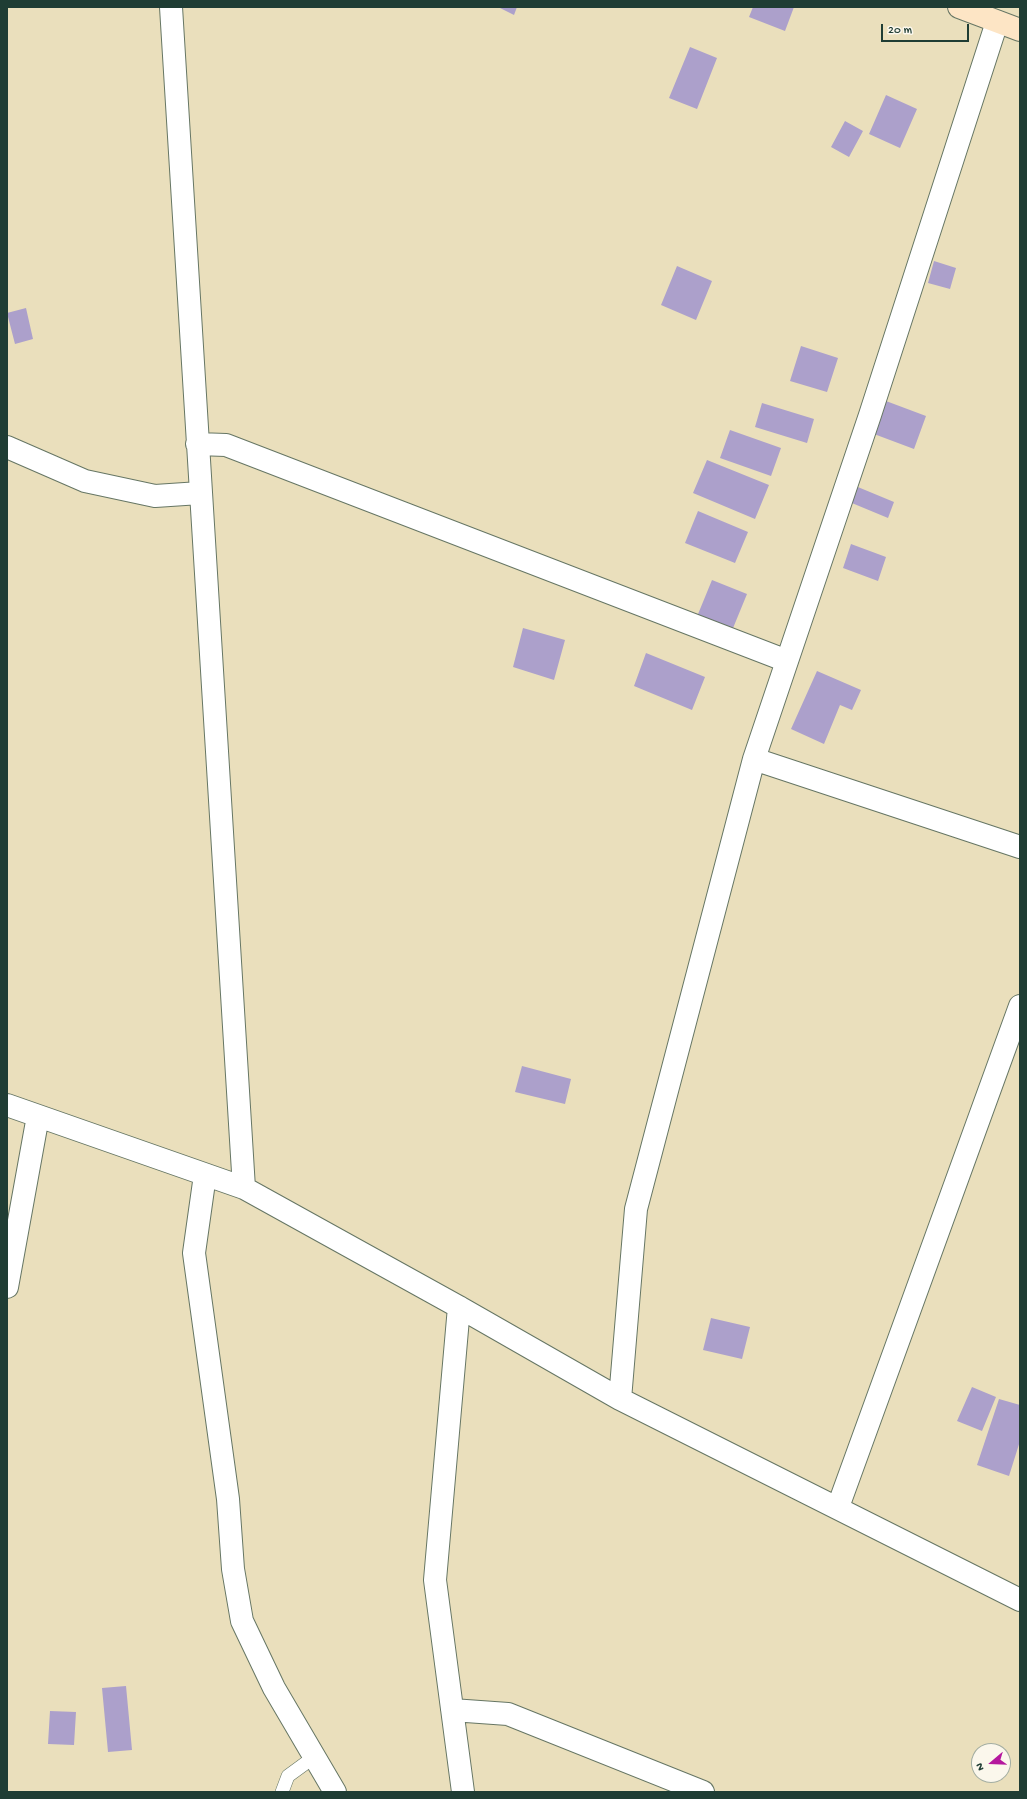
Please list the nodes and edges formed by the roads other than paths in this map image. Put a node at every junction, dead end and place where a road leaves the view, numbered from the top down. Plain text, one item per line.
1 (171, 7) edge
2 (959, 7) edge
3 (992, 16) edge
4 (1020, 30) edge
5 (197, 444) junction
6 (7, 447) edge
7 (200, 493) junction
8 (787, 661) junction
9 (754, 759) junction
10 (1020, 847) edge
11 (1020, 1006) edge
12 (7, 1105) edge
13 (38, 1116) junction
14 (205, 1175) junction
15 (244, 1188) junction
16 (7, 1287) edge
17 (459, 1307) junction
18 (620, 1399) junction
19 (838, 1507) junction
20 (1020, 1600) edge
21 (452, 1710) junction
22 (314, 1757) junction
23 (282, 1792) edge
24 (334, 1792) edge
25 (463, 1792) edge
26 (703, 1792) edge

1 - 5 street
2 - 3 street
3 - 4 street
3 - 8 street
5 - 7 street
5 - 8 street
6 - 7 street
7 - 15 street
8 - 9 street
9 - 10 street
9 - 18 street
11 - 19 street
12 - 13 street
13 - 14 street
13 - 16 street
14 - 15 street
14 - 22 street
15 - 17 street
17 - 18 street
17 - 21 street
18 - 19 street
19 - 20 street
21 - 25 street
21 - 26 street
22 - 23 lane
22 - 24 street

